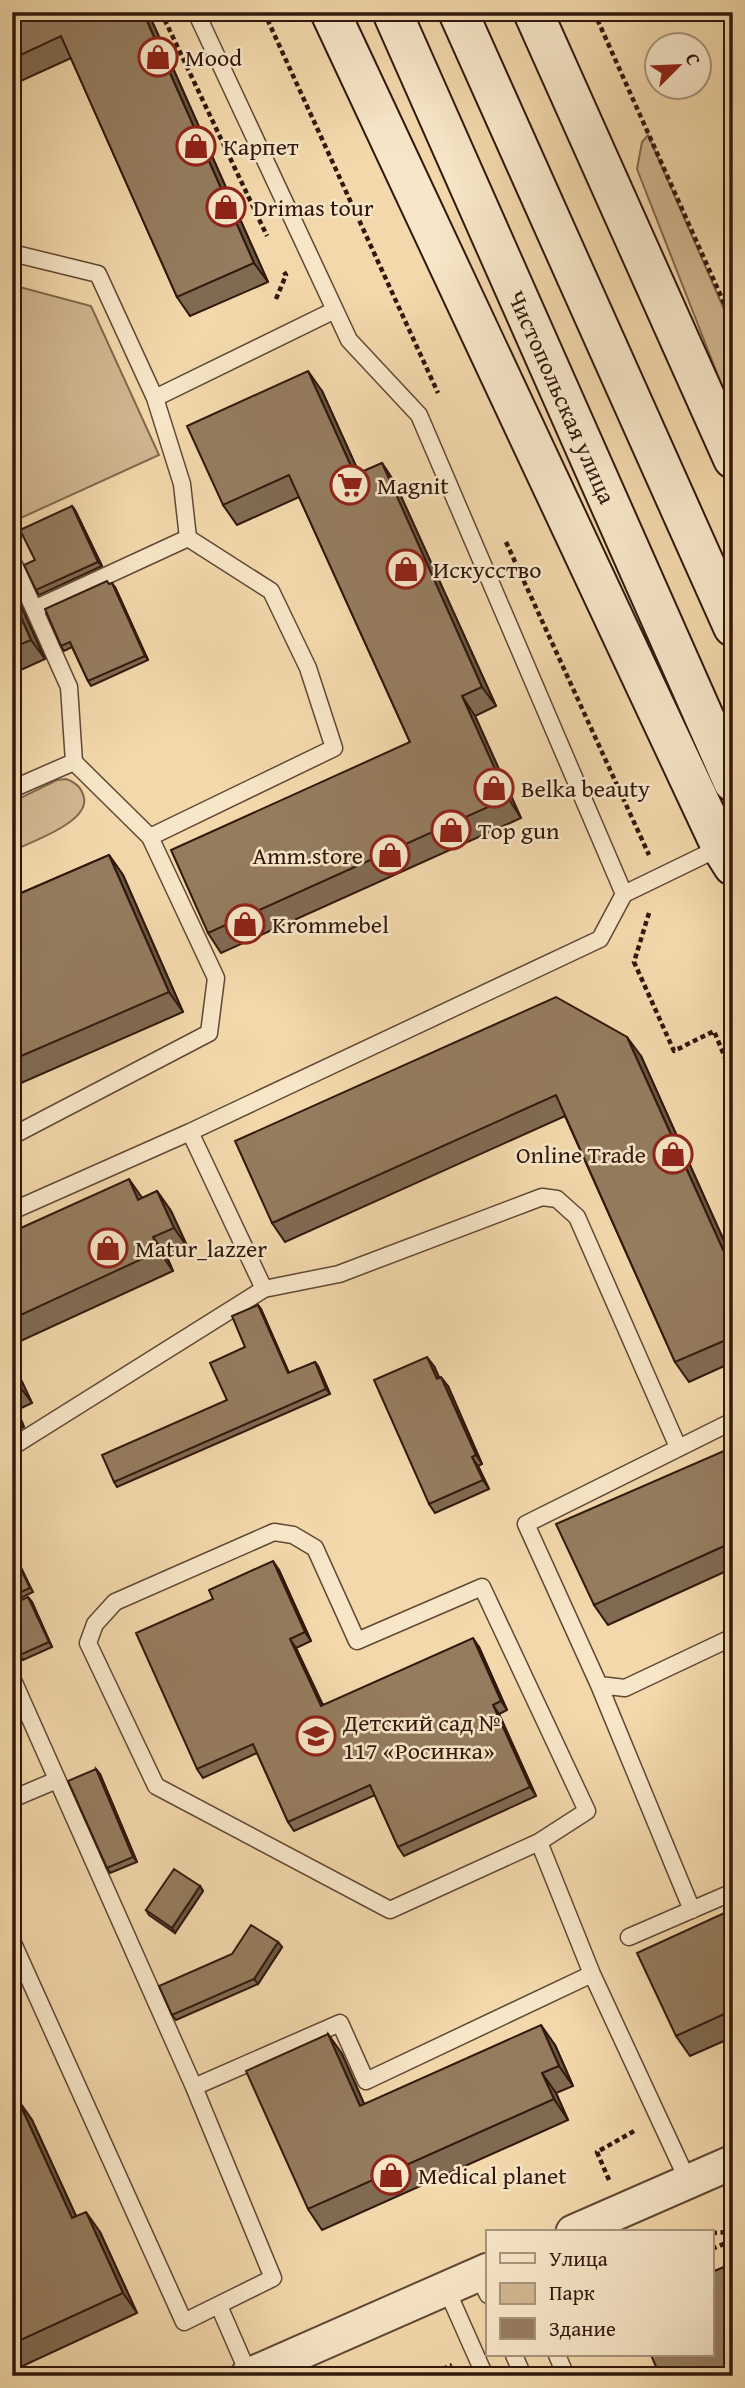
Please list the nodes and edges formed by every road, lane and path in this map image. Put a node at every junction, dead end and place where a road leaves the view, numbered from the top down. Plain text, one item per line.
1 (161, 12) edge
2 (196, 12) edge
3 (330, 12) edge
4 (392, 12) edge
5 (458, 12) edge
6 (533, 12) edge
7 (594, 12) edge
8 (268, 237) dead end
9 (12, 253) edge
10 (280, 262) dead end
11 (276, 299) dead end
12 (335, 310) junction
13 (733, 323) edge
14 (155, 398) junction
15 (733, 459) edge
16 (188, 538) junction
17 (12, 560) edge
18 (34, 609) junction
19 (733, 627) edge
20 (74, 762) junction
21 (733, 782) edge
22 (12, 789) edge
23 (150, 837) junction
24 (727, 856) edge
25 (624, 894) junction
26 (190, 1132) junction
27 (12, 1136) edge
28 (12, 1211) edge
29 (264, 1289) junction
30 (733, 1421) edge
31 (12, 1447) edge
32 (678, 1447) junction
33 (733, 1637) edge
34 (12, 1678) edge
35 (599, 1685) junction
36 (57, 1780) junction
37 (12, 1799) edge
38 (539, 1842) junction
39 (733, 1892) edge
40 (692, 1910) junction
41 (629, 1937) dead end
42 (12, 1941) edge
43 (592, 1974) junction
44 (194, 2087) junction
45 (659, 2118) junction
46 (597, 2152) dead end
47 (733, 2162) edge
48 (688, 2181) junction
49 (578, 2230) edge
50 (733, 2232) edge
51 (714, 2233) edge
52 (733, 2240) edge
53 (714, 2248) edge
54 (485, 2280) edge
55 (446, 2288) junction
56 (219, 2306) junction
57 (514, 2356) edge
58 (557, 2356) edge
59 (248, 2375) edge
60 (485, 2376) edge
61 (523, 2376) edge
62 (566, 2376) edge

1 - 8 path
2 - 12 lane
3 - 24 main road
4 - 21 main road, Чистопольская улица
5 - 19 main road
6 - 15 main road
7 - 13 path
9 - 14 lane
10 - 11 path
12 - 14 lane
12 - 25 lane
14 - 16 lane
16 - 18 lane
16 - 23 lane
17 - 18 lane
18 - 20 lane
20 - 22 lane
20 - 23 lane
23 - 27 lane
24 - 25 lane
25 - 26 lane
26 - 28 lane
26 - 29 lane
29 - 31 lane
29 - 32 lane
30 - 32 lane
32 - 35 lane
33 - 35 lane
34 - 36 lane
35 - 40 lane
36 - 37 lane
36 - 44 lane
38 - 38 lane
38 - 43 lane
39 - 40 lane
40 - 41 lane
42 - 56 lane
43 - 44 lane
43 - 45 lane
44 - 56 lane
45 - 46 path
45 - 48 lane
47 - 48 street
48 - 49 street
50 - 51 path
52 - 53 path
54 - 55 street
55 - 59 street
55 - 60 lane
56 - 59 lane
57 - 61 lane
58 - 62 lane

